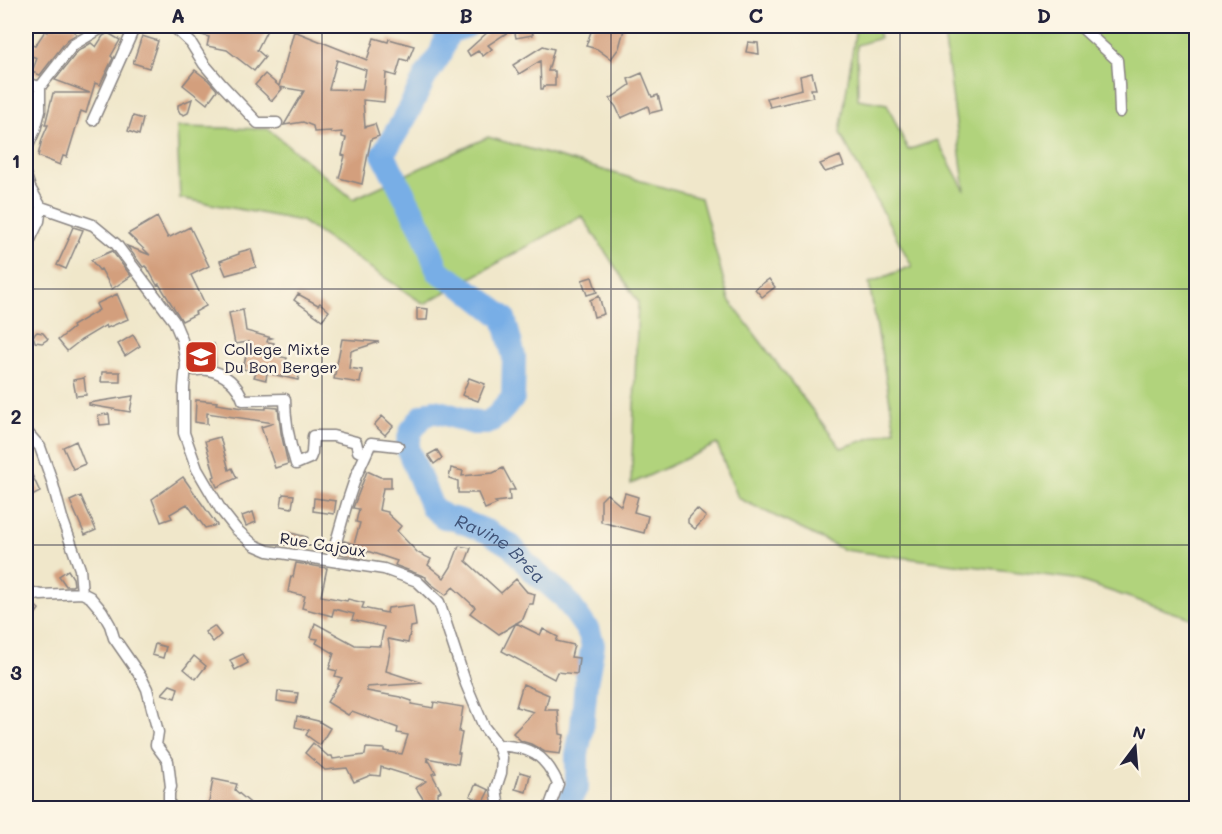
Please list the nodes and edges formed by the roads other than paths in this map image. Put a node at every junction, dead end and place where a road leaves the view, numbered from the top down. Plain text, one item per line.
1 (105, 26) edge
2 (135, 26) edge
3 (173, 26) edge
4 (1080, 26) edge
5 (26, 83) edge
6 (40, 87) junction
7 (1120, 112) dead end
8 (93, 120) dead end
9 (277, 123) dead end
10 (26, 150) edge
11 (26, 176) edge
12 (41, 207) junction
13 (26, 248) edge
14 (186, 365) junction
15 (26, 431) edge
16 (398, 446) dead end
17 (368, 449) junction
18 (331, 560) junction
19 (26, 591) edge
20 (82, 593) junction
21 (498, 745) junction
22 (169, 808) edge
23 (499, 808) edge
24 (549, 808) edge

1 - 6 street
2 - 8 street
3 - 9 street
4 - 7 street
5 - 6 street
6 - 10 street
11 - 12 street
12 - 13 street
12 - 14 street, Rue Cajoux
14 - 17 street
14 - 18 street, Rue Cajoux
15 - 20 street
16 - 17 street
17 - 18 street
18 - 21 street, Rue Cajoux
19 - 20 street
20 - 22 street
21 - 23 street
21 - 24 street

